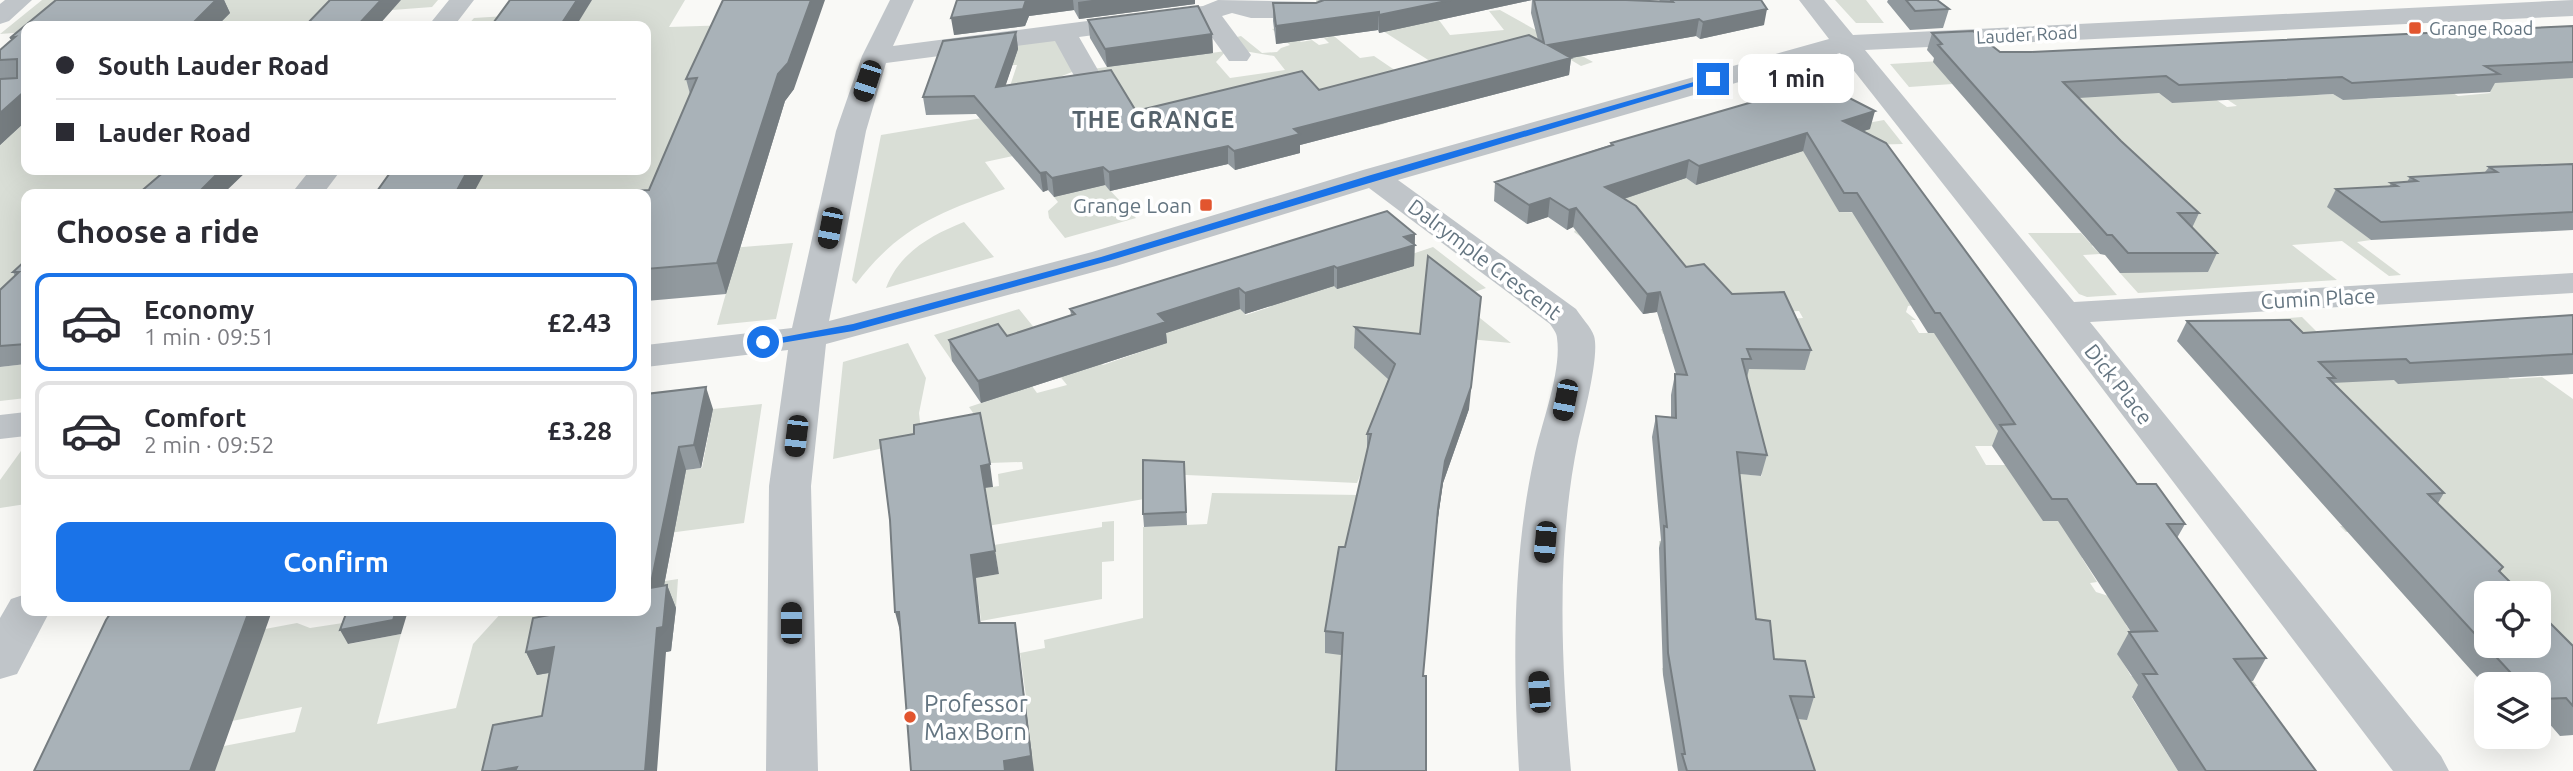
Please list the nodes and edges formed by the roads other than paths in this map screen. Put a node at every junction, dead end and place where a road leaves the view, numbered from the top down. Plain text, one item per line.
1 (20, 0) edge
2 (462, 0) edge
3 (902, 0) edge
4 (1811, 0) edge
5 (1222, 6) edge
6 (2573, 8) edge
7 (1315, 9) edge
8 (0, 16) edge
9 (445, 21) edge
10 (1063, 32) junction
11 (1845, 43) junction
12 (1238, 55) dead end
13 (875, 56) junction
14 (1088, 77) edge
15 (322, 175) edge
16 (1374, 177) junction
17 (311, 189) edge
18 (2573, 282) edge
19 (2064, 313) junction
20 (808, 337) junction
21 (651, 355) edge
22 (21, 425) edge
23 (0, 427) edge
24 (24, 616) edge
25 (0, 661) edge
26 (792, 771) edge
27 (1545, 771) edge
28 (2423, 771) edge

1 - 8 street
2 - 9 street
3 - 13 street
4 - 11 street, Dick Place
5 - 7 street
5 - 10 street
5 - 12 street
6 - 11 street, Lauder Road
10 - 13 street
10 - 14 street
11 - 16 street, Lauder Road
11 - 19 street, Dick Place
13 - 20 street
15 - 17 street
16 - 20 street, Lauder Road
16 - 27 street, Dalrymple Crescent
18 - 19 street, Cumin Place
19 - 28 street, Dick Place
20 - 21 street, Lauder Road
20 - 26 street
22 - 23 street
24 - 25 street

